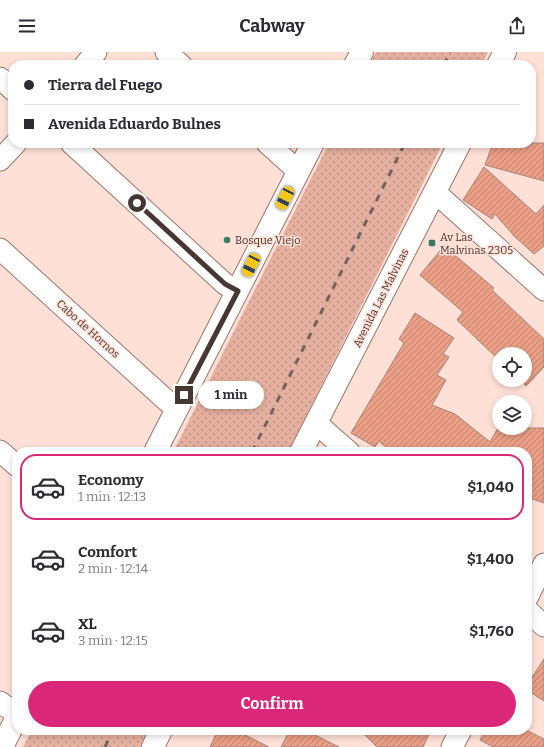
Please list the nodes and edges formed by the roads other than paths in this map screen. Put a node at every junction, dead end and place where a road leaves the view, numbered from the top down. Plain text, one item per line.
1 (96, 52) edge
2 (166, 52) edge
3 (89, 60) edge
4 (175, 60) edge
5 (0, 78) edge
6 (8, 85) edge
7 (11, 148) edge
8 (76, 148) edge
9 (273, 148) edge
10 (310, 148) edge
11 (458, 148) edge
12 (0, 160) edge
13 (298, 171) junction
14 (436, 193) junction
15 (0, 249) edge
16 (544, 290) edge
17 (238, 291) junction
18 (177, 408) junction
19 (316, 423) junction
20 (158, 447) edge
21 (304, 447) edge
22 (343, 447) edge
23 (0, 450) edge
24 (12, 461) edge
25 (544, 564) edge
26 (532, 588) edge
27 (532, 615) edge
28 (544, 626) edge
29 (0, 702) edge
30 (12, 710) edge
31 (12, 727) edge
32 (159, 735) edge
33 (458, 735) edge
34 (2, 747) edge
35 (153, 747) edge
36 (452, 747) edge

1 - 3 street
2 - 4 street
5 - 6 street
7 - 12 street
8 - 17 street
9 - 13 street
10 - 13 main road
11 - 14 main road, Avenida Las Malvinas
13 - 17 main road
14 - 16 street
14 - 19 main road, Avenida Las Malvinas
15 - 18 street, Cabo de Hornos
17 - 18 main road
18 - 20 main road
19 - 21 main road, Avenida Las Malvinas
19 - 22 street
23 - 24 street
25 - 26 street
27 - 28 street
29 - 30 street
31 - 34 main road
32 - 35 main road
33 - 36 street

